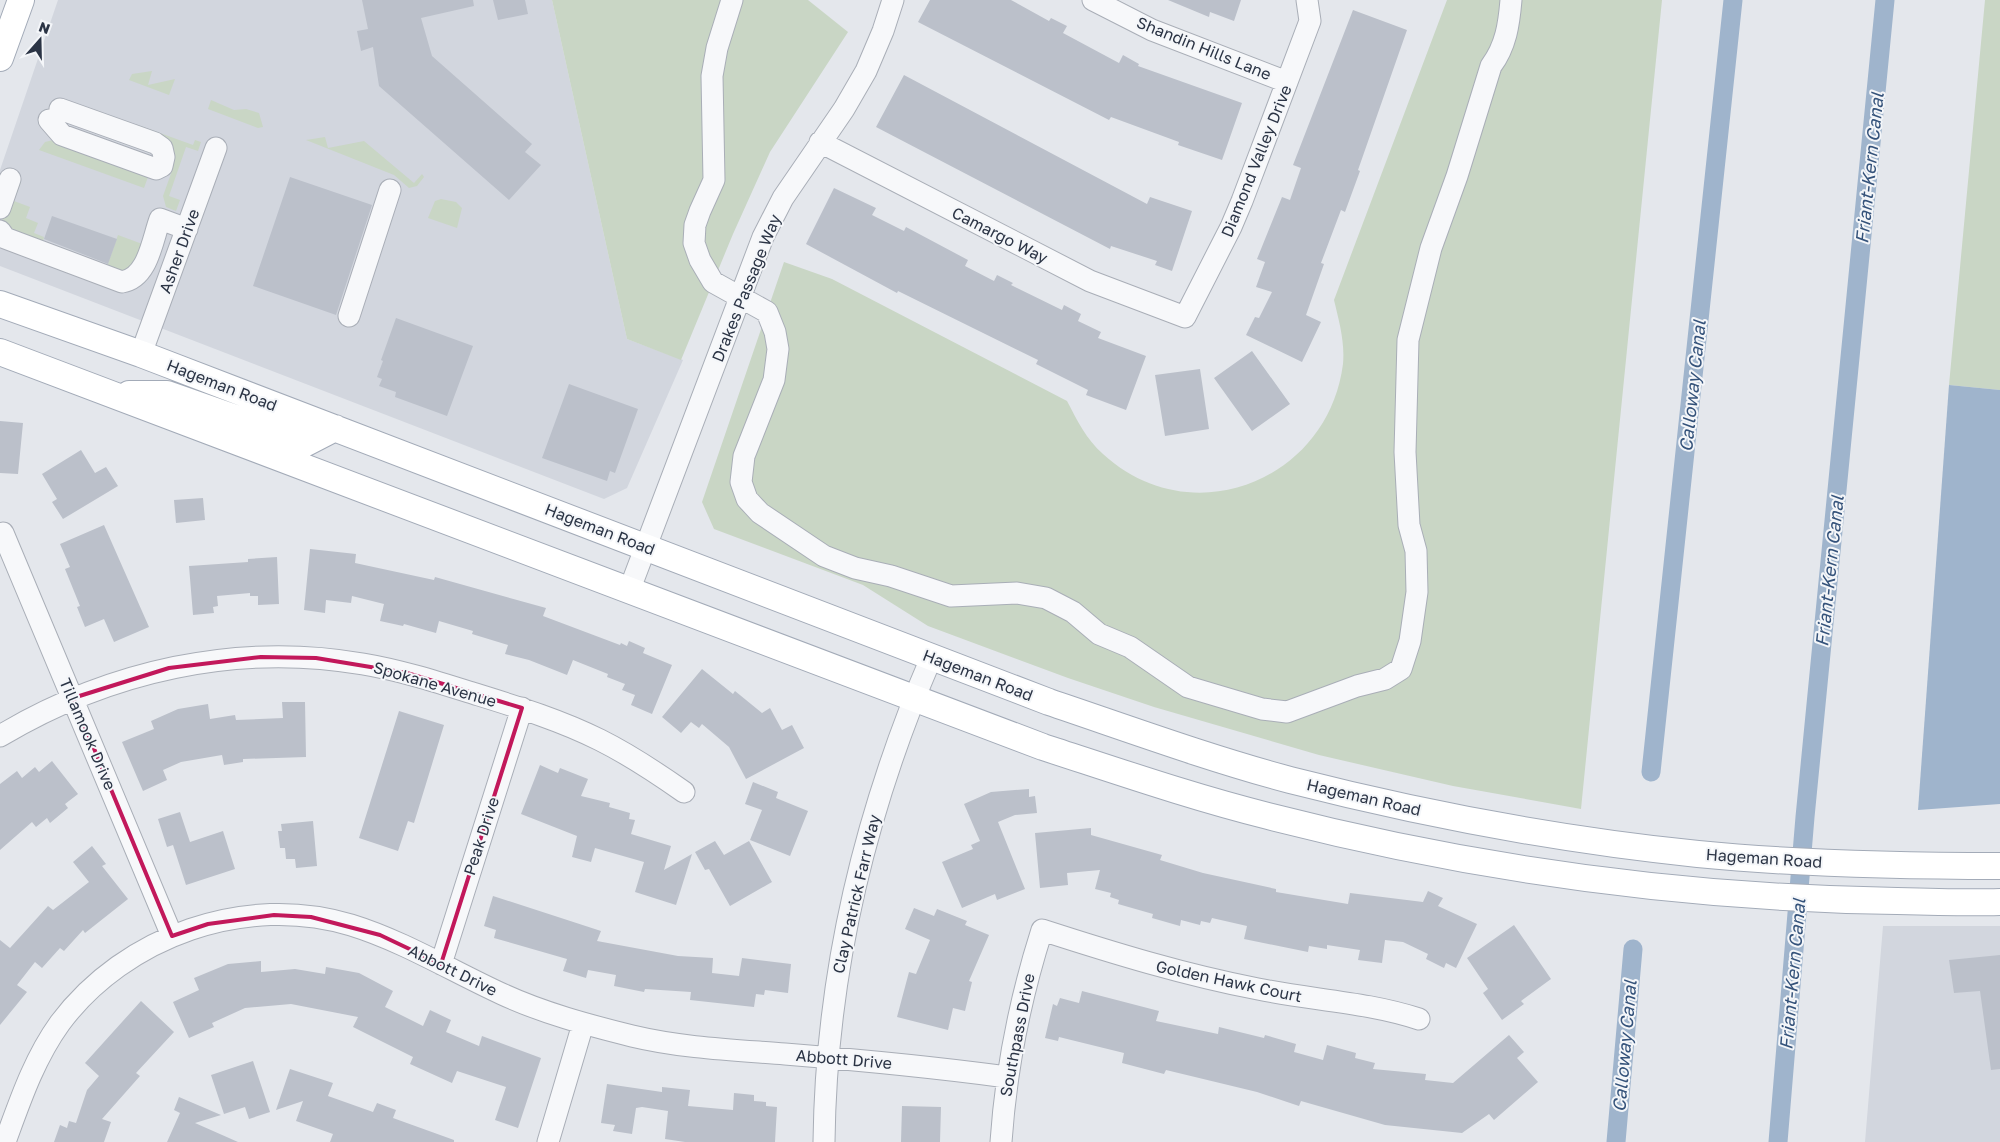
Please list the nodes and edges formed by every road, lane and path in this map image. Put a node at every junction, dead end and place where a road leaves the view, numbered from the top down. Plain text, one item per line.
1 (21, 0) edge
2 (732, 0) edge
3 (893, 0) edge
4 (1093, 0) edge
5 (1307, 0) edge
6 (1511, 0) edge
7 (0, 58) edge
8 (1288, 82) junction
9 (820, 142) junction
10 (216, 148) dead end
11 (10, 179) dead end
12 (390, 190) dead end
13 (0, 208) edge
14 (187, 229) junction
15 (0, 231) edge
16 (741, 296) junction
17 (0, 304) edge
18 (349, 316) dead end
19 (1185, 317) joint
20 (0, 352) edge
21 (141, 354) junction
22 (111, 393) junction
23 (335, 428) junction
24 (3, 533) dead end
25 (647, 547) junction
26 (629, 591) junction
27 (932, 656) junction
28 (73, 698) junction
29 (914, 698) junction
30 (522, 708) junction
31 (0, 736) edge
32 (684, 792) dead end
33 (2000, 866) edge
34 (2000, 902) edge
35 (1042, 930) joint
36 (172, 936) junction
37 (440, 964) junction
38 (1419, 1019) dead end
39 (583, 1024) junction
40 (828, 1058) junction
41 (1007, 1077) junction
42 (5, 1142) edge
43 (548, 1142) edge
44 (824, 1142) edge
45 (1001, 1142) edge

1 - 7 main road
2 - 16 street
3 - 9 street, Drakes Passage Way
4 - 8 street, Shandin Hills Lane
5 - 8 street, Diamond Valley Drive
6 - 16 street
8 - 19 street, Diamond Valley Drive
9 - 16 street, Drakes Passage Way
9 - 19 street, Camargo Way
10 - 14 street, Asher Drive
11 - 13 street
12 - 18 street
14 - 15 street
14 - 21 street, Asher Drive
16 - 25 street, Drakes Passage Way
17 - 21 main road, Hageman Road
20 - 22 main road
21 - 23 main road, Hageman Road
22 - 23 main road
22 - 26 main road
23 - 25 main road, Hageman Road
24 - 28 street, Tillamook Drive
25 - 26 street, Drakes Passage Way
25 - 27 main road, Hageman Road
26 - 29 main road
27 - 29 street, Clay Patrick Farr Way
27 - 33 main road, Hageman Road
28 - 30 street, Spokane Avenue
28 - 31 street, Spokane Avenue
28 - 36 street, Tillamook Drive
29 - 34 main road
29 - 40 street, Clay Patrick Farr Way
30 - 32 street, Spokane Avenue
30 - 37 street, Peak Drive
35 - 38 street, Golden Hawk Court
35 - 41 street, Southpass Drive
36 - 37 street, Abbott Drive
36 - 42 street, Abbott Drive
37 - 39 street, Abbott Drive
39 - 40 street, Abbott Drive
39 - 43 street
40 - 41 street, Abbott Drive
40 - 44 street, Clay Patrick Farr Way
41 - 45 street, Southpass Drive

